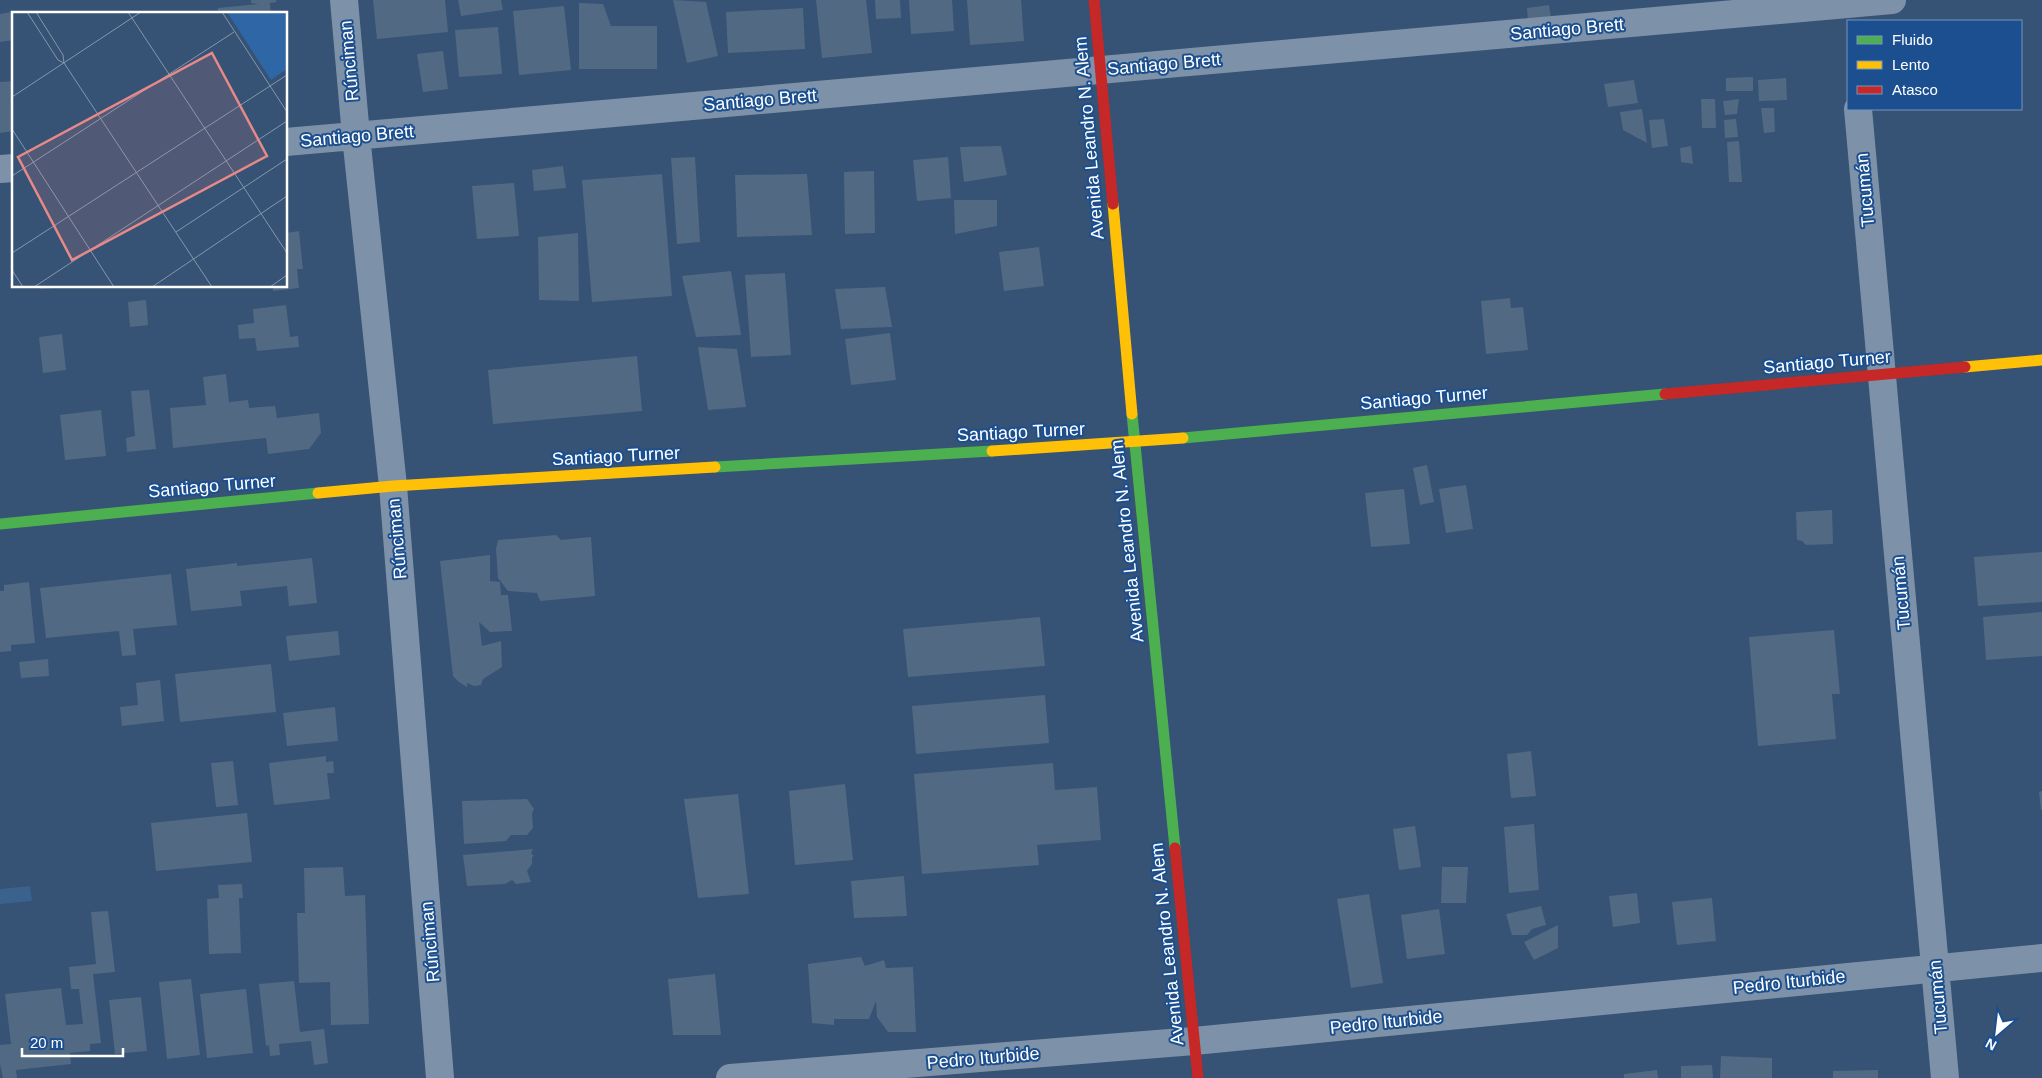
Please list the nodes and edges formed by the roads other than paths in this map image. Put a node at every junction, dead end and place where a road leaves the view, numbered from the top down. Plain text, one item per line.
1 (344, 0) edge
2 (1094, 0) edge
3 (1892, 0) edge
4 (1849, 8) edge
5 (1101, 70) junction
6 (1858, 110) edge
7 (356, 136) junction
8 (288, 142) edge
9 (2042, 360) edge
10 (1881, 374) junction
11 (1135, 442) junction
12 (393, 486) junction
13 (0, 524) edge
14 (2042, 958) edge
15 (1935, 968) junction
16 (1194, 1041) junction
17 (440, 1078) edge
18 (730, 1078) edge
19 (1198, 1078) edge
20 (1945, 1078) edge

1 - 7 street, Rúnciman
2 - 5 street, Avenida Leandro N. Alem
3 - 4 street, Santiago Brett
4 - 5 street, Santiago Brett
5 - 7 street, Santiago Brett
5 - 11 street, Avenida Leandro N. Alem
6 - 10 street, Tucumán
7 - 8 street, Santiago Brett
7 - 12 street, Rúnciman
9 - 10 street, Santiago Turner
10 - 11 street, Santiago Turner
10 - 15 street, Tucumán
11 - 12 street, Santiago Turner
11 - 16 street, Avenida Leandro N. Alem
12 - 13 street, Santiago Turner
12 - 17 street, Rúnciman
14 - 15 street, Pedro Iturbide
15 - 16 street, Pedro Iturbide
15 - 20 street, Tucumán
16 - 18 street, Pedro Iturbide
16 - 19 street, Avenida Leandro N. Alem

